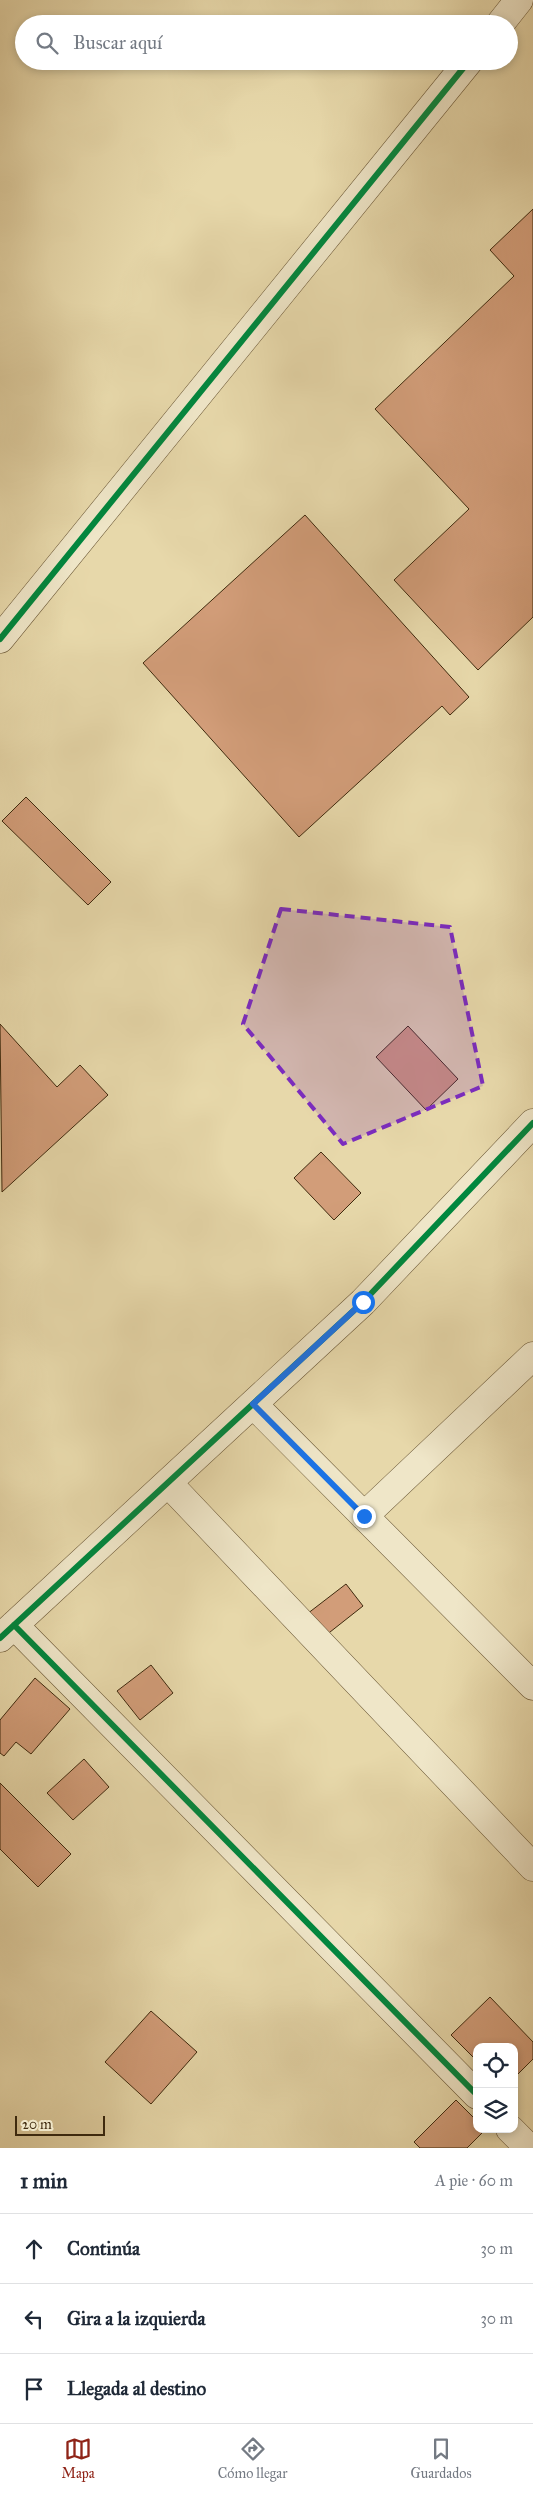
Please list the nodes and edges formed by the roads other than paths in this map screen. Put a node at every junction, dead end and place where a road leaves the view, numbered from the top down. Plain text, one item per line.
1 (519, 0) edge
2 (507, 15) edge
3 (462, 70) edge
4 (0, 639) edge
5 (533, 1123) edge
6 (533, 1356) edge
7 (253, 1404) junction
8 (168, 1483) junction
9 (364, 1516) junction
10 (7, 1632) edge
11 (533, 1686) edge
12 (533, 1867) edge
13 (473, 2091) edge
14 (514, 2133) edge
15 (529, 2148) edge

1 - 2 street
3 - 4 street
5 - 7 street
6 - 9 street
7 - 8 street
7 - 9 street
8 - 10 street
8 - 12 street
9 - 11 street
10 - 13 street
14 - 15 street

